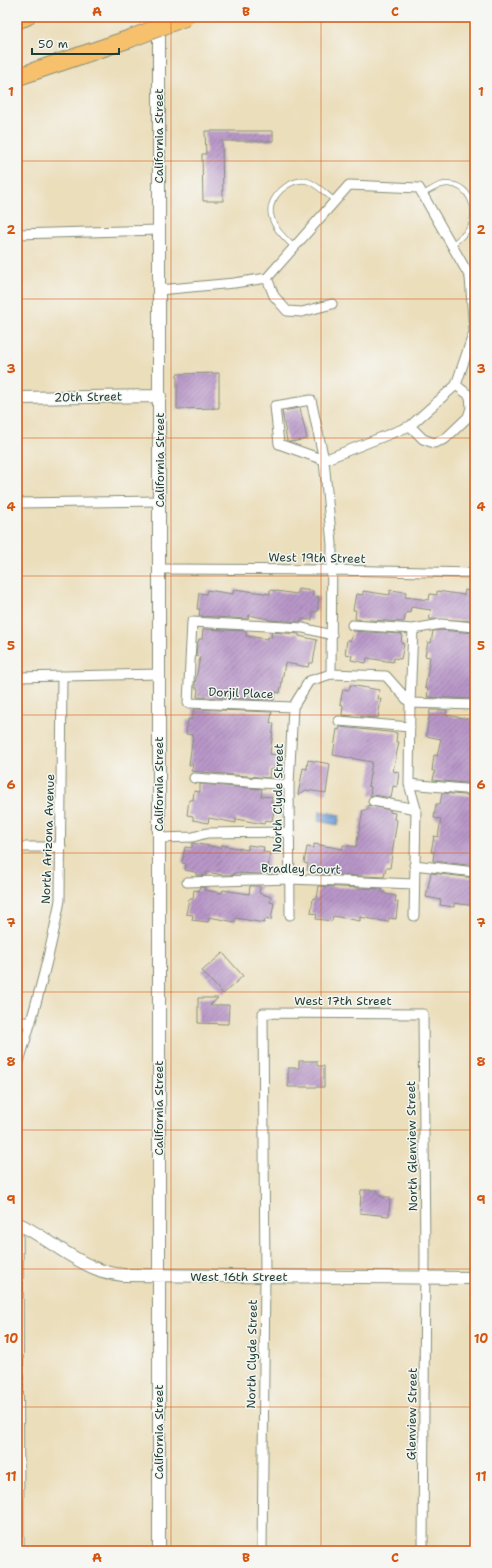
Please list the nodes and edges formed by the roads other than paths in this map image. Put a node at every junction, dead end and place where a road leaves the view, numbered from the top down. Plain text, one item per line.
1 (26, 17) edge
2 (159, 17) edge
3 (186, 17) edge
4 (17, 20) edge
5 (17, 77) edge
6 (423, 194) junction
7 (335, 201) junction
8 (159, 230) junction
9 (17, 234) edge
10 (452, 245) junction
11 (294, 247) junction
12 (267, 278) junction
13 (159, 290) junction
14 (332, 304) dead end
15 (456, 385) junction
16 (160, 396) junction
17 (17, 398) edge
18 (410, 426) junction
19 (324, 460) junction
20 (159, 501) junction
21 (17, 503) edge
22 (159, 569) junction
23 (332, 570) junction
24 (475, 573) edge
25 (352, 625) dead end
26 (475, 627) edge
27 (413, 628) junction
28 (332, 635) junction
29 (160, 674) junction
30 (331, 674) junction
31 (62, 676) junction
32 (17, 677) edge
33 (410, 703) junction
34 (475, 705) edge
35 (293, 706) junction
36 (339, 721) dead end
37 (410, 727) junction
38 (194, 778) dead end
39 (289, 784) junction
40 (409, 784) junction
41 (475, 790) edge
42 (373, 800) dead end
43 (416, 809) junction
44 (289, 832) junction
45 (159, 838) junction
46 (17, 847) edge
47 (61, 847) junction
48 (414, 865) junction
49 (475, 872) edge
50 (290, 879) junction
51 (187, 882) dead end
52 (414, 884) junction
53 (290, 914) dead end
54 (414, 916) dead end
55 (263, 1013) joint
56 (423, 1014) joint
57 (17, 1022) edge
58 (31, 1022) junction
59 (17, 1068) edge
60 (18, 1223) edge
61 (159, 1276) junction
62 (265, 1277) junction
63 (425, 1277) junction
64 (475, 1278) edge
65 (18, 1368) edge
66 (18, 1522) edge
67 (19, 1551) edge
68 (159, 1551) edge
69 (262, 1551) edge
70 (423, 1551) edge

1 - 4 highway
2 - 8 street, California Street
3 - 5 highway, bridge
6 - 7 street
6 - 10 street
6 - 10 lane
7 - 11 street
7 - 11 lane
8 - 9 street
8 - 13 street, California Street
10 - 15 street
11 - 12 street
12 - 13 street
12 - 14 street
13 - 16 street, California Street
15 - 18 street
15 - 18 street
16 - 17 street, 20th Street
16 - 20 street, California Street
18 - 19 street
19 - 19 street
19 - 23 street
20 - 21 street
20 - 22 street, California Street
22 - 23 street, West 19th Street
22 - 29 street, California Street
23 - 24 street, West 19th Street
23 - 28 street
25 - 27 street
26 - 27 street
27 - 33 street
28 - 30 street
28 - 35 street, Dorjil Place
29 - 31 street
29 - 45 street, California Street
30 - 33 street
30 - 35 street
31 - 32 street
31 - 47 street, North Arizona Avenue
33 - 34 street
33 - 37 street
35 - 39 street, North Clyde Street
36 - 37 street
37 - 40 street
38 - 39 street
39 - 44 street, North Clyde Street
40 - 41 street
40 - 43 street
42 - 43 street
43 - 48 street
44 - 45 street
44 - 50 street, North Clyde Street
45 - 61 street, California Street
46 - 47 street
47 - 58 street, North Arizona Avenue
48 - 49 street
48 - 52 street
50 - 51 street, Bradley Court
50 - 52 street, Bradley Court
50 - 53 street, North Clyde Street
52 - 54 street
55 - 56 street, West 17th Street
55 - 62 street, North Clyde Street
56 - 63 street, North Glenview Street
57 - 58 street
58 - 59 street, North Arizona Avenue
60 - 61 street, West 16th Street
60 - 65 street
61 - 62 street, West 16th Street
61 - 68 street, California Street
62 - 63 street, West 16th Street
62 - 69 street, North Clyde Street
63 - 64 street, West 16th Street
63 - 70 street, Glenview Street
65 - 66 street
66 - 67 street

